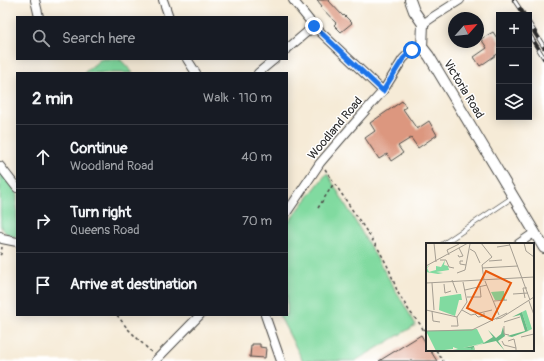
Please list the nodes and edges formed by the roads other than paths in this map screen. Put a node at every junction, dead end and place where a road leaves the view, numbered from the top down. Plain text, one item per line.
1 (36, 0) edge
2 (162, 0) edge
3 (293, 0) edge
4 (410, 0) edge
5 (460, 0) edge
6 (39, 16) edge
7 (169, 16) edge
8 (423, 24) junction
9 (314, 26) junction
10 (422, 47) junction
11 (288, 48) edge
12 (188, 60) edge
13 (274, 60) edge
14 (195, 72) edge
15 (259, 72) edge
16 (383, 91) junction
17 (0, 166) edge
18 (16, 187) edge
19 (514, 197) junction
20 (288, 211) edge
21 (534, 233) junction
22 (0, 236) edge
23 (16, 242) edge
24 (445, 243) edge
25 (519, 243) edge
26 (544, 248) edge
27 (199, 316) edge
28 (265, 316) edge
29 (156, 360) edge
30 (282, 361) edge

1 - 6 street
2 - 7 street
3 - 9 street
4 - 8 street
5 - 8 street
8 - 10 street
9 - 11 street
9 - 16 street
10 - 16 street, Woodland Road
10 - 19 street, Victoria Road
12 - 14 street
13 - 15 street
16 - 20 street, Woodland Road
17 - 18 street
19 - 21 street, Victoria Road
19 - 24 lane
21 - 25 street
21 - 26 street, Victoria Road
22 - 23 street
27 - 29 street
28 - 30 street

